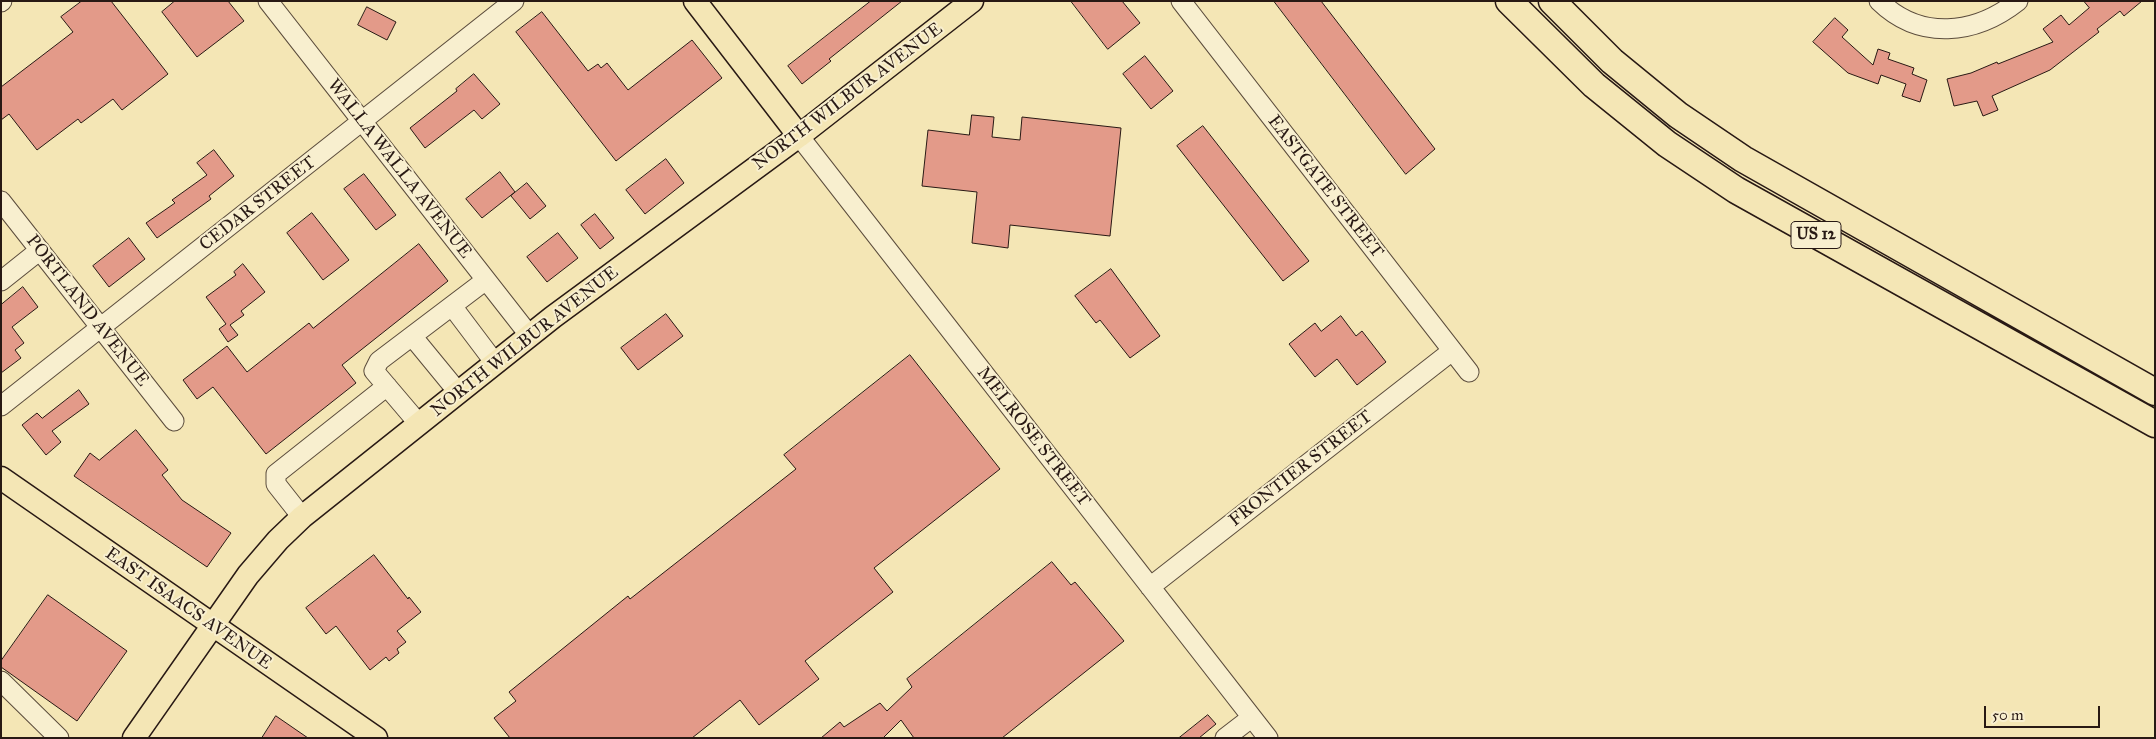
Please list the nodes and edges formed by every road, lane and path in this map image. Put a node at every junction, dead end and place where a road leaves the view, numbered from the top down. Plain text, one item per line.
1 (268, 1) edge
2 (514, 1) edge
3 (695, 1) edge
4 (972, 1) edge
5 (1181, 1) edge
6 (1509, 1) edge
7 (1552, 1) edge
8 (1879, 1) edge
9 (2018, 1) edge
10 (362, 121) junction
11 (799, 136) junction
12 (1, 201) edge
13 (40, 250) junction
14 (486, 280) junction
15 (1, 281) edge
16 (452, 306) junction
17 (101, 328) junction
18 (412, 336) junction
19 (530, 336) junction
20 (1452, 352) junction
21 (495, 363) junction
22 (1469, 372) dead end
23 (387, 386) junction
24 (458, 392) junction
25 (2155, 392) edge
26 (1, 406) edge
27 (174, 421) dead end
28 (419, 424) junction
29 (2155, 424) edge
30 (1, 478) edge
31 (302, 517) junction
32 (1150, 587) junction
33 (211, 625) junction
34 (1, 680) edge
35 (1250, 718) junction
36 (59, 738) edge
37 (134, 738) edge
38 (376, 738) edge
39 (1225, 738) edge
40 (1268, 738) edge

1 - 10 street, WALLA WALLA AVENUE
2 - 10 street, CEDAR STREET
3 - 11 main road
4 - 11 main road, NORTH WILBUR AVENUE
5 - 20 street, EASTGATE STREET
6 - 29 highway, US 12
7 - 25 highway, US 12
8 - 9 street
10 - 14 street, WALLA WALLA AVENUE
10 - 17 street, CEDAR STREET
11 - 19 main road, NORTH WILBUR AVENUE
11 - 32 street, MELROSE STREET
12 - 13 street, PORTLAND AVENUE
13 - 15 street
13 - 17 street, PORTLAND AVENUE
14 - 16 street
14 - 19 street, WALLA WALLA AVENUE
16 - 18 street
16 - 21 street
17 - 26 street, CEDAR STREET
17 - 27 street, PORTLAND AVENUE
18 - 23 street
18 - 24 street
19 - 21 main road, NORTH WILBUR AVENUE
20 - 22 street, EASTGATE STREET
20 - 32 street, FRONTIER STREET
21 - 24 main road, NORTH WILBUR AVENUE
23 - 28 street
23 - 31 street
24 - 28 main road, NORTH WILBUR AVENUE
28 - 31 main road, NORTH WILBUR AVENUE
30 - 33 main road, EAST ISAACS AVENUE
31 - 33 main road, NORTH WILBUR AVENUE
32 - 35 street, MELROSE STREET
33 - 37 main road, NORTH WILBUR AVENUE
33 - 38 main road, EAST ISAACS AVENUE
34 - 36 street
35 - 39 street
35 - 40 street, MELROSE STREET

